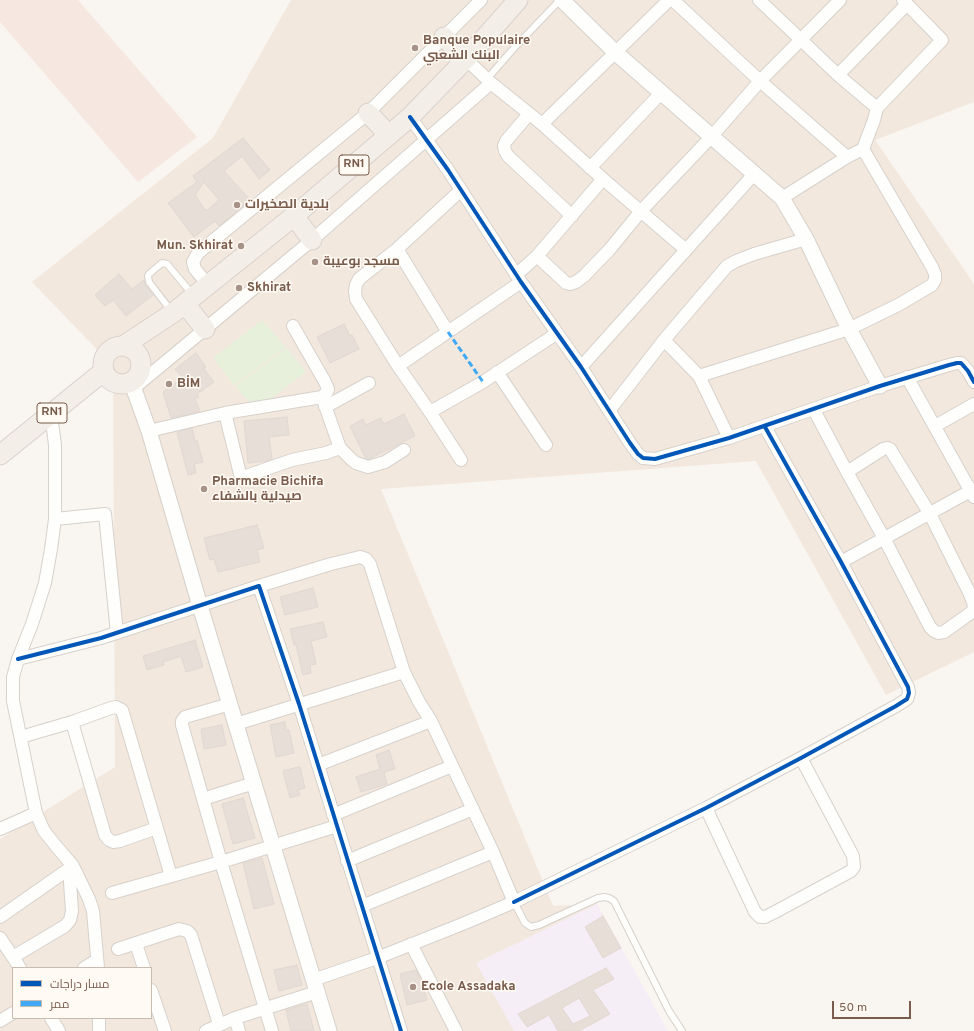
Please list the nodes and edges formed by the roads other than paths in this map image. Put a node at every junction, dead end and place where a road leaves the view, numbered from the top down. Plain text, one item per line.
1 (481, 0) edge
2 (518, 0) edge
3 (561, 0) edge
4 (669, 0) edge
5 (673, 0) edge
6 (759, 0) edge
7 (840, 0) edge
8 (905, 2) edge
9 (444, 37) junction
10 (801, 40) junction
11 (616, 53) junction
12 (466, 59) junction
13 (838, 75) junction
14 (489, 81) junction
15 (760, 81) junction
16 (662, 92) junction
17 (877, 108) junction
18 (368, 113) junction
19 (529, 114) junction
20 (410, 117) junction
21 (542, 124) junction
22 (389, 135) junction
23 (712, 136) junction
24 (427, 139) junction
25 (863, 149) junction
26 (847, 157) junction
27 (590, 168) junction
28 (755, 173) junction
29 (603, 179) junction
30 (461, 190) junction
31 (782, 198) junction
32 (641, 211) junction
33 (294, 216) junction
34 (572, 216) junction
35 (806, 239) junction
36 (312, 240) junction
37 (397, 249) junction
38 (686, 250) junction
39 (537, 256) junction
40 (519, 278) junction
41 (190, 300) junction
42 (293, 326) dead end
43 (205, 329) junction
44 (849, 329) junction
45 (448, 332) junction
46 (556, 334) junction
47 (664, 340) junction
48 (123, 346) junction
49 (140, 358) junction
50 (398, 366) junction
51 (581, 368) junction
52 (104, 371) junction
53 (497, 372) junction
54 (699, 376) junction
55 (907, 377) junction
56 (974, 382) edge
57 (369, 383) dead end
58 (132, 384) junction
59 (880, 386) junction
60 (324, 402) junction
61 (974, 404) edge
62 (814, 410) junction
63 (609, 411) junction
64 (430, 412) junction
65 (224, 413) junction
66 (50, 414) junction
67 (935, 426) junction
68 (765, 427) junction
69 (149, 431) junction
70 (729, 438) junction
71 (546, 445) dead end
72 (340, 448) junction
73 (404, 450) dead end
74 (0, 455) edge
75 (461, 460) dead end
76 (847, 472) junction
77 (973, 492) edge
78 (930, 514) junction
79 (55, 520) junction
80 (884, 538) junction
81 (841, 562) junction
82 (259, 586) junction
83 (200, 606) junction
84 (117, 633) junction
85 (18, 659) junction
86 (404, 672) junction
87 (230, 704) junction
88 (299, 704) junction
89 (431, 721) junction
90 (72, 722) junction
91 (236, 724) junction
92 (21, 736) junction
93 (801, 758) junction
94 (318, 765) junction
95 (452, 766) junction
96 (254, 783) junction
97 (203, 799) junction
98 (706, 808) junction
99 (473, 809) junction
100 (36, 813) junction
101 (335, 820) junction
102 (157, 828) junction
103 (0, 829) edge
104 (272, 846) junction
105 (493, 852) junction
106 (347, 861) junction
107 (221, 862) junction
108 (71, 867) junction
109 (171, 876) junction
110 (112, 893) dead end
111 (514, 902) junction
112 (362, 906) junction
113 (0, 917) edge
114 (0, 938) edge
115 (136, 944) junction
116 (412, 944) junction
117 (118, 949) dead end
118 (13, 957) junction
119 (377, 958) junction
120 (98, 964) edge
121 (19, 967) edge
122 (88, 967) edge
123 (144, 967) edge
124 (315, 986) junction
125 (152, 993) edge
126 (266, 1009) junction
127 (12, 1014) edge
128 (235, 1018) junction
129 (52, 1019) edge
130 (99, 1019) edge
131 (0, 1021) edge
132 (219, 1024) junction
133 (6, 1031) edge
134 (59, 1031) edge
135 (99, 1031) edge
136 (165, 1031) edge
137 (206, 1031) edge
138 (238, 1031) edge
139 (272, 1031) edge
140 (329, 1031) edge
141 (401, 1031) edge
142 (456, 1031) edge
143 (682, 1031) edge

1 - 9 street
2 - 12 main road, RN1
3 - 11 street
3 - 14 lane
4 - 11 street
5 - 15 street
6 - 10 street
7 - 10 street
8 - 13 street
8 - 17 street
9 - 12 main road
9 - 18 street
10 - 13 street
10 - 15 street
11 - 16 street
11 - 21 street
12 - 14 street
12 - 20 main road, RN1
13 - 17 street
14 - 19 street
14 - 24 street
15 - 23 street
15 - 26 street
16 - 23 street
16 - 27 street
17 - 25 street
18 - 22 main road
18 - 41 street
19 - 21 street
19 - 34 street
20 - 22 main road, RN1
20 - 24 street
21 - 27 street
22 - 33 main road, RN1
23 - 28 street
23 - 32 street
24 - 30 street
24 - 36 street
25 - 26 street
25 - 44 street
26 - 31 street
27 - 29 street
28 - 31 street
28 - 38 street
29 - 32 street
29 - 34 street
30 - 37 street
30 - 40 street
31 - 35 street
32 - 38 street
32 - 39 street
33 - 36 main road
33 - 41 main road, RN1
34 - 39 street
35 - 44 street
35 - 47 street
36 - 43 street
37 - 45 street
37 - 50 street
38 - 51 street
39 - 40 street
40 - 45 street
40 - 46 street
41 - 41 lane
41 - 43 main road
41 - 48 main road, RN1
41 - 49 main road, RN1
42 - 60 street
43 - 58 street
44 - 54 street
44 - 59 street
45 - 50 street
46 - 51 street
46 - 53 street
47 - 54 street
47 - 63 street
48 - 49 main road
48 - 52 main road, RN1
49 - 58 main road, RN1
50 - 64 street
51 - 63 street
52 - 58 main road
52 - 66 main road, RN1
53 - 64 street
53 - 71 street
54 - 70 street
55 - 56 street
55 - 59 street
55 - 67 street
57 - 60 street
58 - 69 street
59 - 62 street
60 - 65 street
60 - 72 street
61 - 67 street
62 - 68 street
62 - 76 street
63 - 70 street
64 - 75 street
65 - 69 street
65 - 72 street
66 - 74 main road, RN1
66 - 79 street
67 - 77 street
68 - 70 street
68 - 81 street
69 - 83 street
72 - 73 street
76 - 78 street
76 - 80 street
77 - 78 street
78 - 80 street
78 - 80 street
79 - 84 street
79 - 85 street
80 - 81 street
81 - 93 street
82 - 83 street
82 - 86 street
82 - 88 street
83 - 84 street
83 - 87 street
84 - 85 street
85 - 92 street
86 - 88 street
86 - 89 street
87 - 91 street
87 - 97 street
88 - 91 street
88 - 94 street
89 - 94 street
89 - 95 street
90 - 92 street
90 - 102 street
90 - 102 street
91 - 96 street
92 - 100 street
93 - 98 street
93 - 98 street
94 - 101 street
95 - 99 street
95 - 101 street
96 - 97 street
96 - 104 street
97 - 107 street
98 - 111 street
99 - 105 street
99 - 106 street
100 - 103 street
100 - 108 street
101 - 104 street
101 - 106 street
102 - 109 street
104 - 107 street
104 - 124 street
105 - 111 street
105 - 112 street
106 - 112 street
107 - 109 street
107 - 126 street
108 - 113 street
108 - 118 street
108 - 120 street
109 - 110 street
111 - 116 street
111 - 143 lane
112 - 119 street
114 - 118 street
115 - 117 street
115 - 123 street
115 - 132 street
116 - 119 street
116 - 142 street
118 - 121 street
119 - 124 street
119 - 141 street
120 - 122 street
124 - 126 street
124 - 140 street
125 - 136 street
126 - 128 street
126 - 139 street
127 - 131 street
128 - 132 street
128 - 138 street
129 - 134 street
130 - 135 street
131 - 133 street
132 - 137 street

